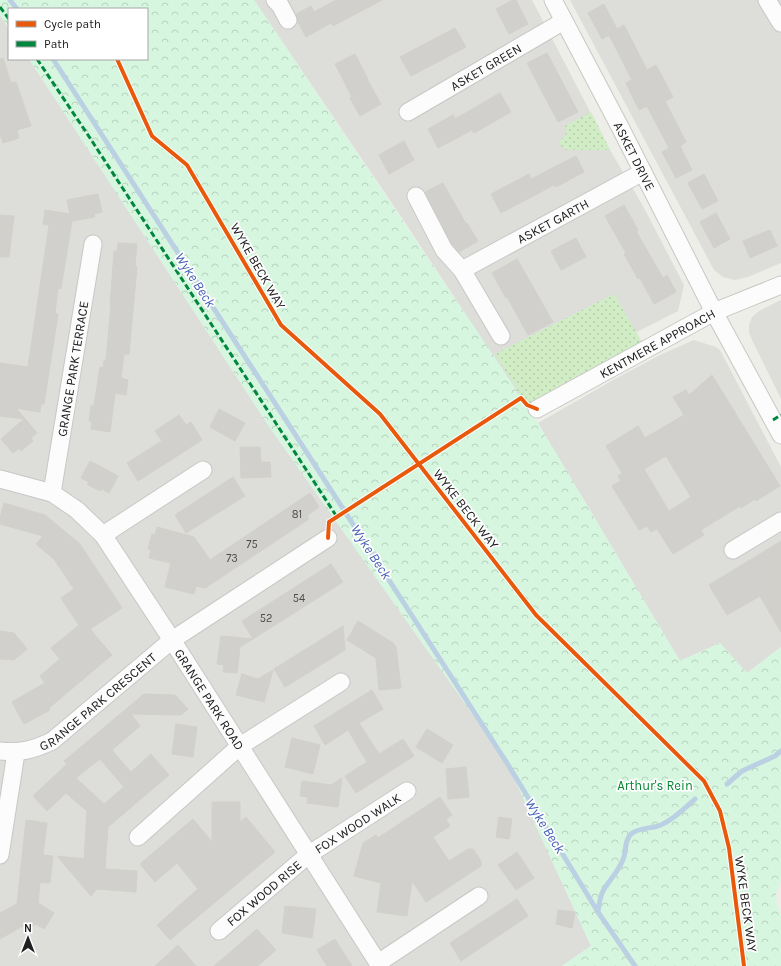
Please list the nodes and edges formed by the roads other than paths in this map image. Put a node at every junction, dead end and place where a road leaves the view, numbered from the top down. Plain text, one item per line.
1 (553, 0) edge
2 (767, 0) edge
3 (564, 21) junction
4 (781, 23) edge
5 (408, 112) dead end
6 (643, 172) junction
7 (416, 196) dead end
8 (93, 244) dead end
9 (462, 270) junction
10 (781, 285) edge
11 (714, 312) junction
12 (501, 336) dead end
13 (538, 409) dead end
14 (781, 435) edge
15 (203, 470) dead end
16 (0, 479) edge
17 (52, 493) junction
18 (781, 521) edge
19 (103, 535) junction
20 (328, 538) dead end
21 (733, 550) dead end
22 (172, 640) junction
23 (341, 682) dead end
24 (240, 746) junction
25 (8, 752) edge
26 (407, 791) dead end
27 (138, 837) dead end
28 (0, 855) edge
29 (308, 855) junction
30 (480, 896) dead end
31 (219, 931) dead end
32 (379, 964) edge

1 - 3 street, ASKET DRIVE
2 - 4 street
3 - 5 street, ASKET GREEN
3 - 6 street, ASKET DRIVE
6 - 9 street, ASKET GARTH
6 - 11 street, ASKET DRIVE
7 - 9 street
8 - 17 street, GRANGE PARK TERRACE
9 - 12 street
10 - 11 street, KENTMERE APPROACH
11 - 13 street, KENTMERE APPROACH
11 - 14 street, ASKET DRIVE
15 - 19 street
16 - 17 street, GRANGE PARK ROAD
17 - 19 street, GRANGE PARK ROAD
18 - 21 street
19 - 22 street, GRANGE PARK ROAD
20 - 22 street, GRANGE PARK CRESCENT
22 - 24 street, GRANGE PARK ROAD
22 - 25 street, GRANGE PARK CRESCENT
23 - 24 street
24 - 27 street
24 - 29 street, GRANGE PARK ROAD
25 - 28 street
26 - 29 street, FOX WOOD WALK
29 - 31 street, FOX WOOD RISE
29 - 32 street, GRANGE PARK ROAD
30 - 32 street

